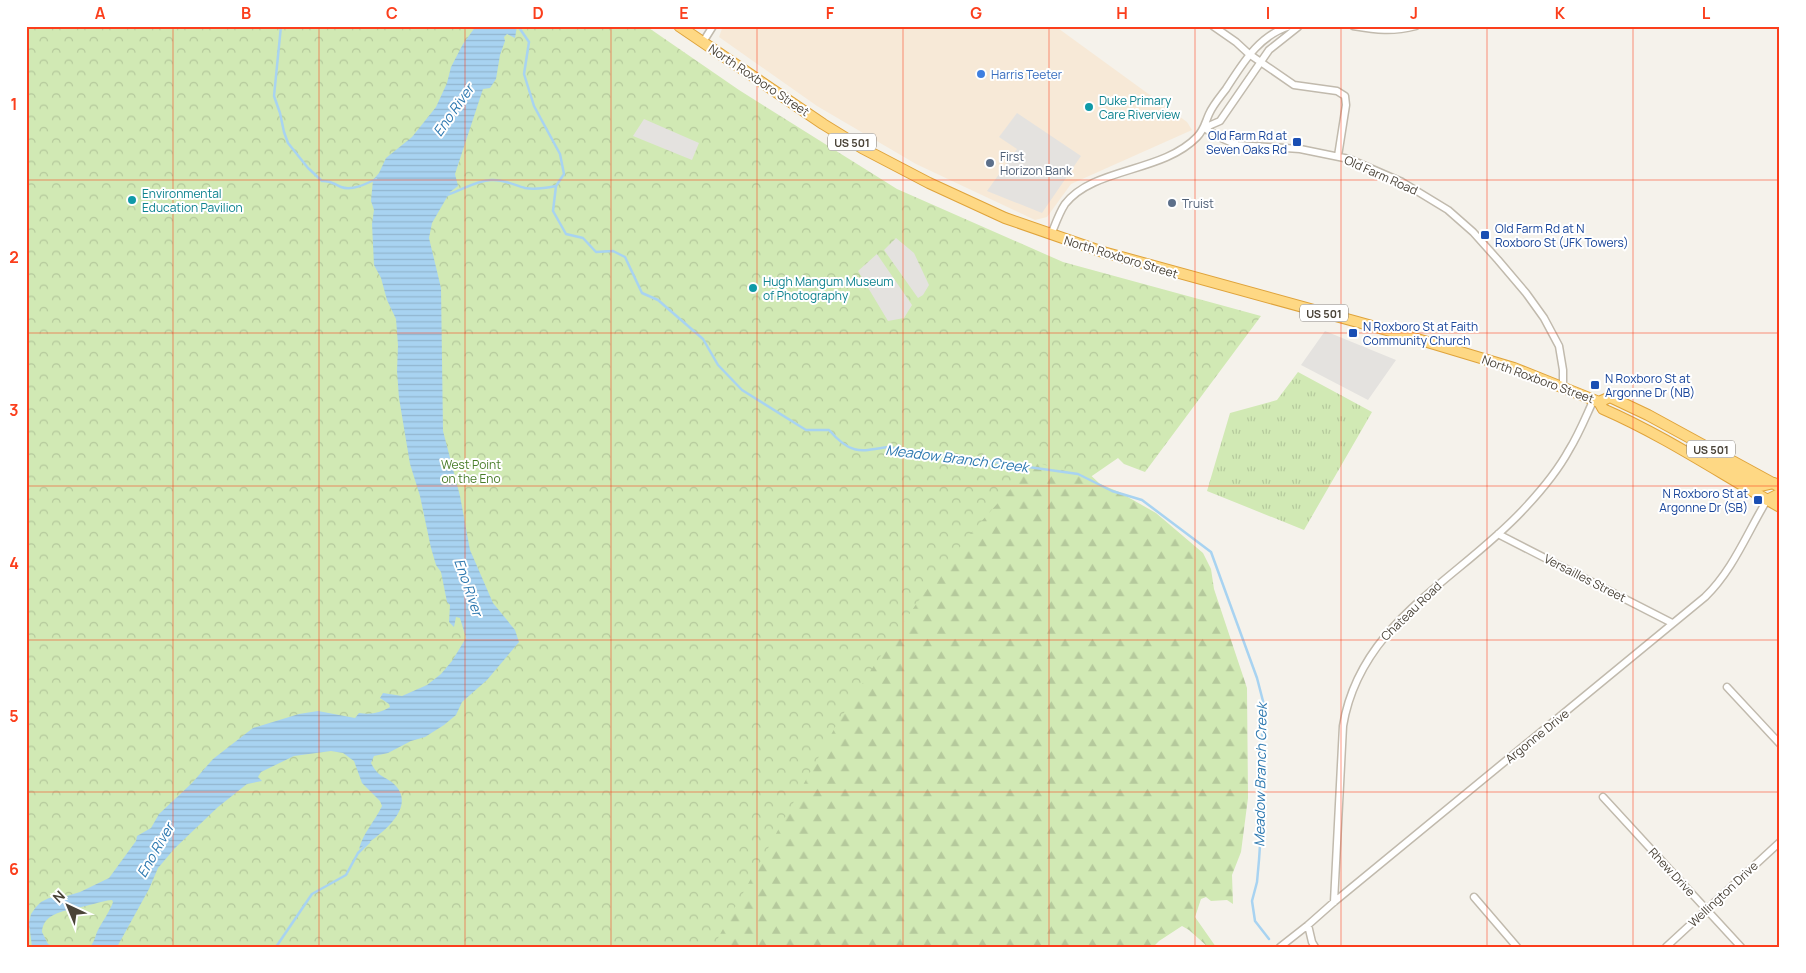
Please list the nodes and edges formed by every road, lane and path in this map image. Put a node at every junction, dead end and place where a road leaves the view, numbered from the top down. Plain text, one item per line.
1 (679, 26) edge
2 (713, 26) edge
3 (1214, 26) edge
4 (1290, 26) edge
5 (1302, 26) edge
6 (1353, 26) edge
7 (1416, 26) edge
8 (1296, 27) edge
9 (693, 30) edge
10 (703, 42) junction
11 (1249, 54) junction
12 (1260, 62) junction
13 (1204, 128) junction
14 (1338, 156) junction
15 (1051, 235) junction
16 (1563, 386) junction
17 (1597, 400) junction
18 (1701, 460) junction
19 (1777, 485) edge
20 (1780, 497) edge
21 (1767, 500) junction
22 (1780, 507) edge
23 (1498, 534) junction
24 (1672, 623) junction
25 (1727, 687) dead end
26 (1780, 744) edge
27 (1603, 797) dead end
28 (1780, 842) edge
29 (1474, 897) dead end
30 (1334, 902) junction
31 (1706, 910) junction
32 (1308, 925) junction
33 (1280, 947) edge
34 (1315, 947) edge
35 (1517, 947) edge
36 (1666, 947) edge
37 (1741, 947) edge

1 - 9 highway, North Roxboro Street / US 501
2 - 10 street
3 - 11 street
4 - 11 street
5 - 8 street
6 - 7 street
8 - 12 street
9 - 10 highway, North Roxboro Street / US 501
10 - 15 highway, North Roxboro Street / US 501
11 - 12 street
11 - 13 street
12 - 13 street
12 - 14 street
13 - 14 street, Old Farm Road
13 - 15 street
14 - 16 street, Old Farm Road
15 - 16 highway, North Roxboro Street / US 501
16 - 17 highway, North Roxboro Street / US 501
17 - 18 highway, North Roxboro Street / US 501
17 - 19 highway, North Roxboro Street / US 501
17 - 23 street, Chateau Road
18 - 19 highway
18 - 21 highway, North Roxboro Street / US 501
20 - 21 highway
21 - 22 highway, North Roxboro Street / US 501
21 - 24 street, Argonne Drive
23 - 24 street, Versailles Street
23 - 30 street, Chateau Road
24 - 30 street, Argonne Drive
25 - 26 street
27 - 31 street, Rhew Drive
28 - 31 street, Wellington Drive
29 - 35 street
30 - 32 street, Argonne Drive
31 - 36 street, Wellington Drive
31 - 37 street, Rhew Drive
32 - 33 street, Argonne Drive
32 - 34 street

